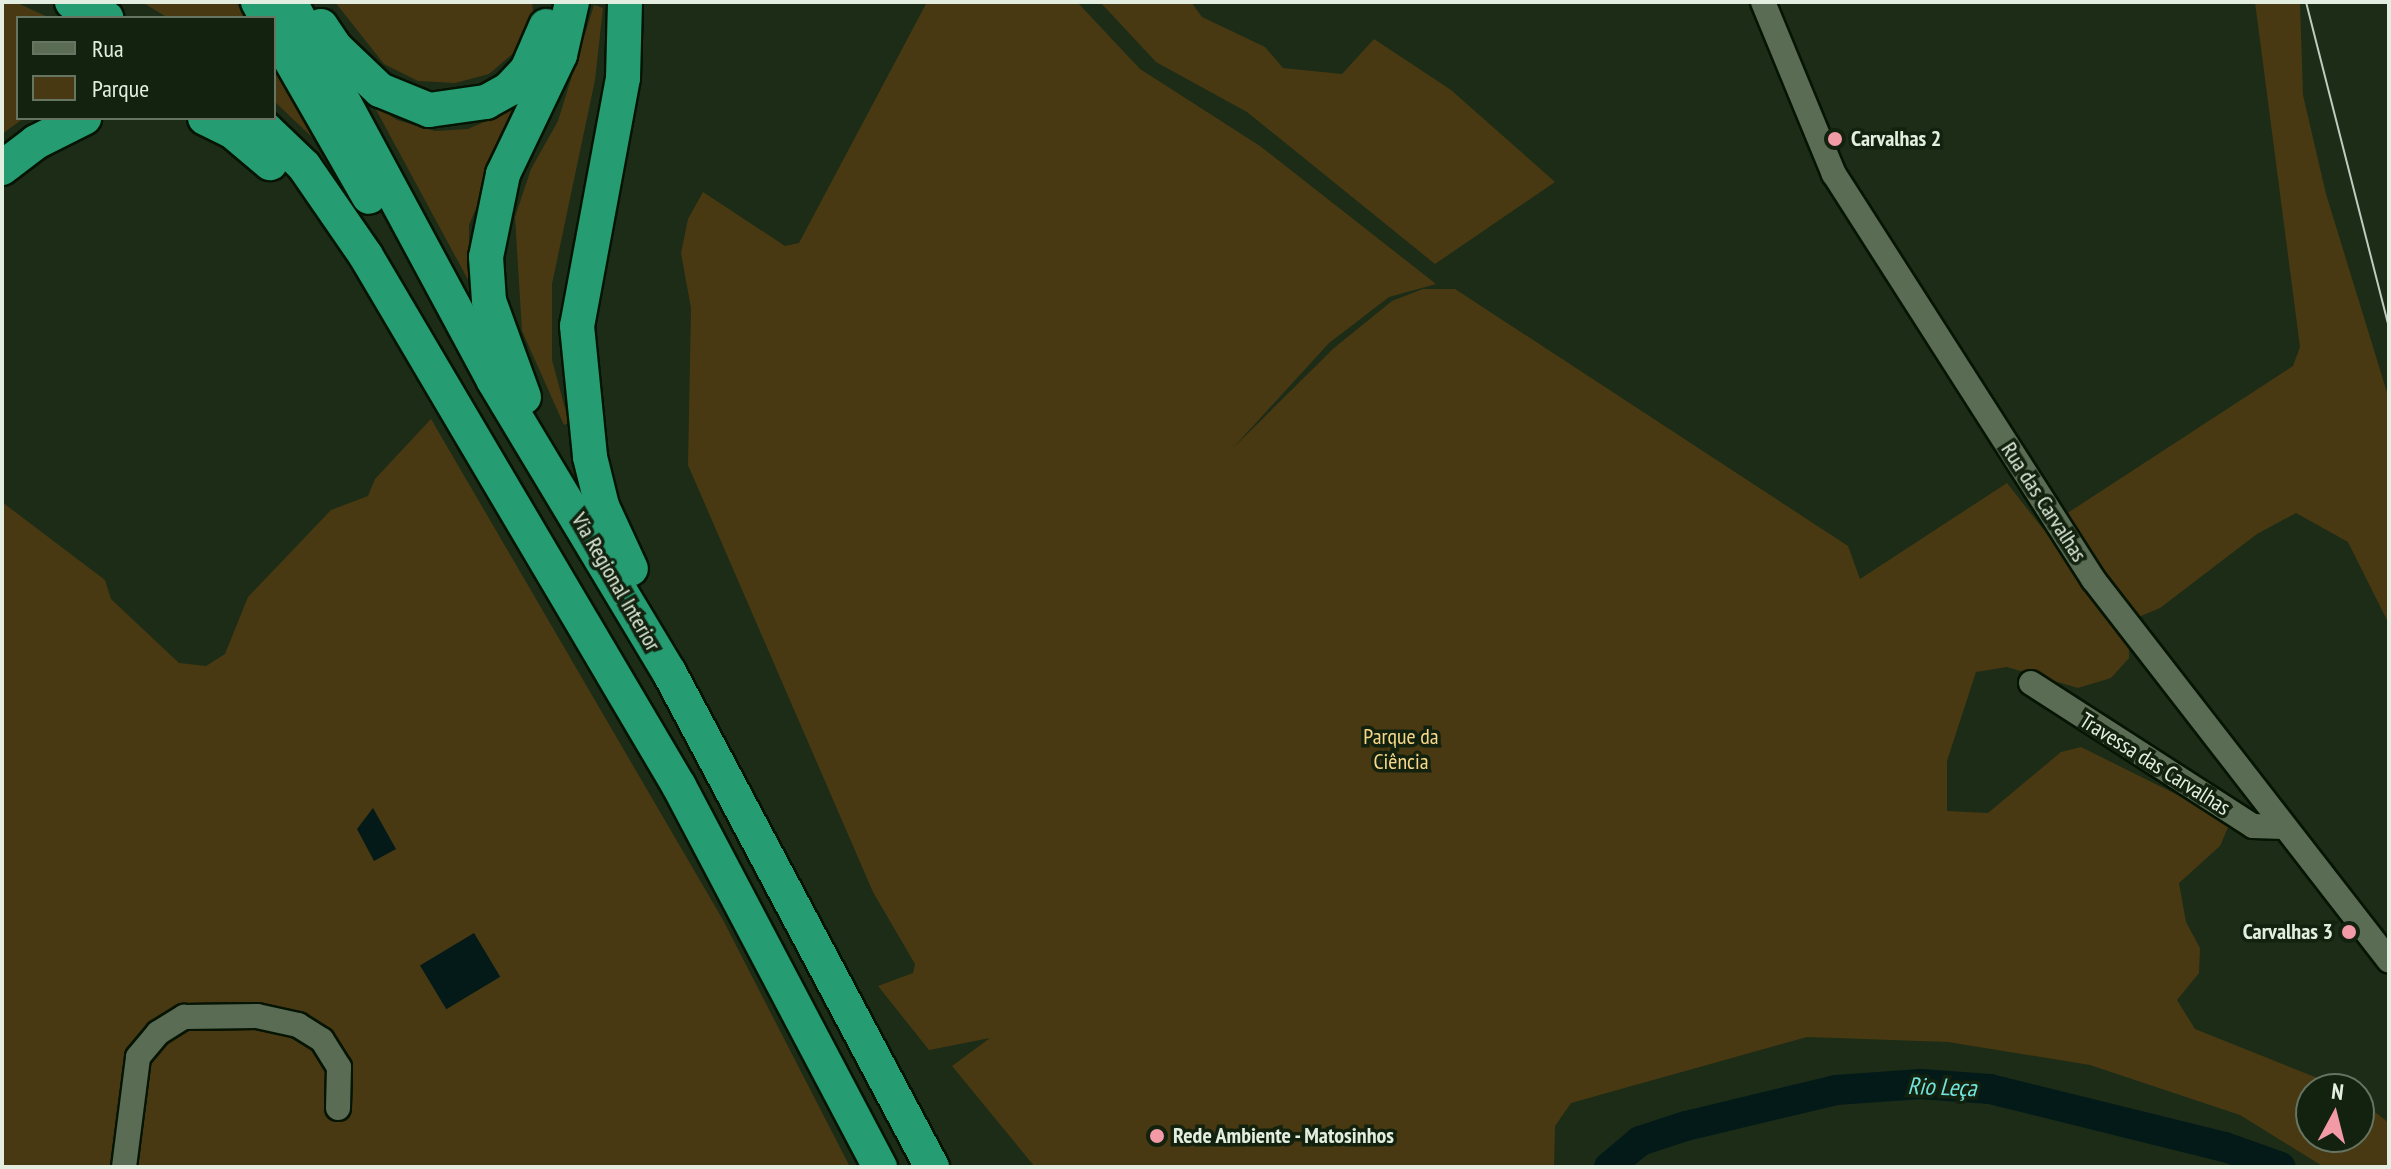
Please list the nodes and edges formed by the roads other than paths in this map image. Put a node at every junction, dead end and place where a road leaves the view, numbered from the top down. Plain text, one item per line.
1 (72, 2) edge
2 (290, 2) edge
3 (305, 2) edge
4 (549, 2) edge
5 (572, 2) edge
6 (625, 2) edge
7 (1763, 2) edge
8 (103, 16) edge
9 (276, 35) edge
10 (80, 120) edge
11 (208, 120) edge
12 (256, 120) edge
13 (2, 168) edge
14 (366, 256) junction
15 (560, 486) junction
16 (517, 511) junction
17 (669, 672) junction
18 (2031, 683) dead end
19 (2284, 827) junction
20 (2389, 961) edge
21 (338, 1108) dead end
22 (124, 1167) edge
23 (880, 1167) edge
24 (932, 1167) edge

1 - 8 highway
2 - 15 highway, Via Regional Interior
3 - 4 highway
5 - 15 highway
6 - 17 highway
7 - 19 street, Rua das Carvalhas
9 - 16 highway
10 - 13 highway
11 - 14 highway
12 - 14 highway
14 - 16 highway
15 - 17 highway, Via Regional Interior
16 - 23 highway
17 - 24 highway, Via Regional Interior
18 - 19 street, Travessa das Carvalhas
19 - 20 street, Rua das Carvalhas
21 - 22 street

